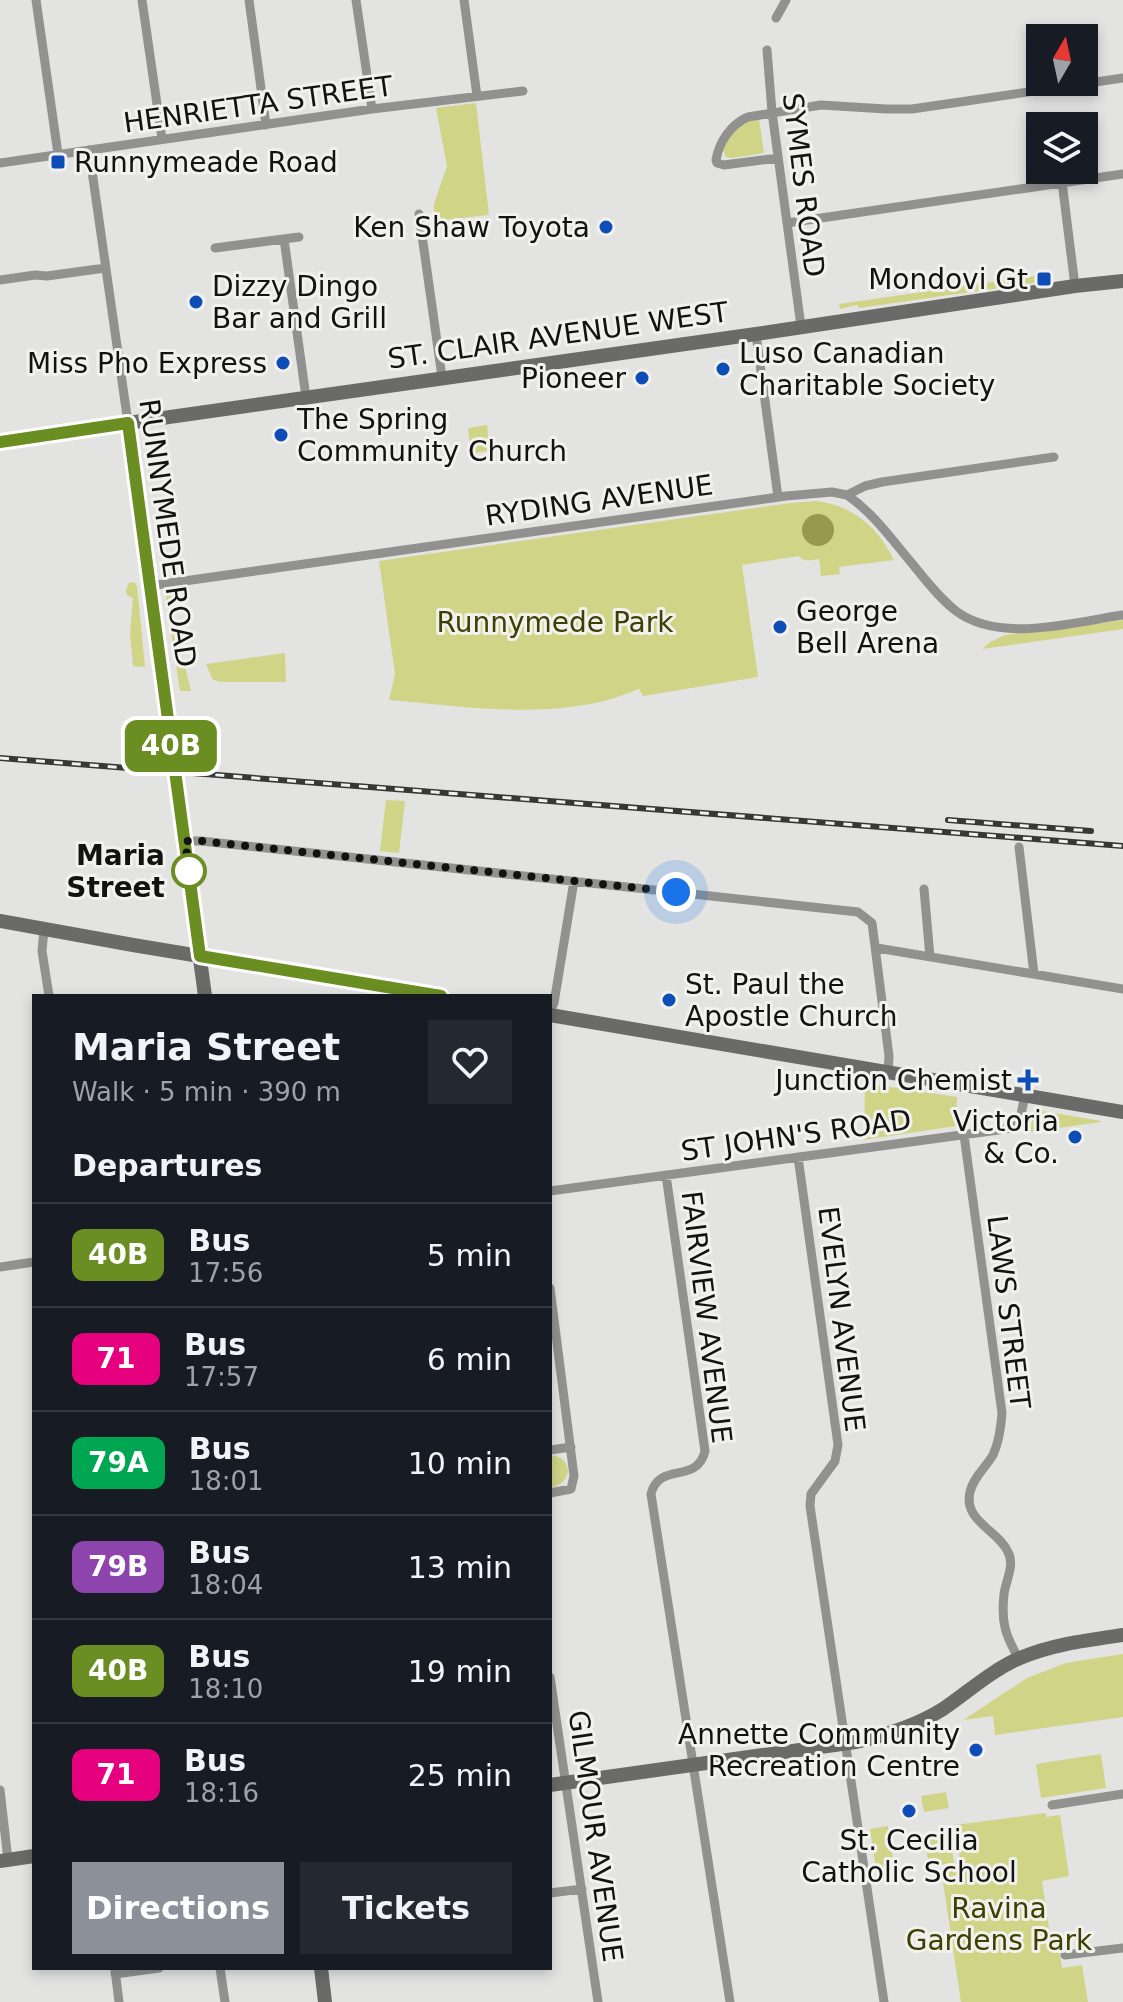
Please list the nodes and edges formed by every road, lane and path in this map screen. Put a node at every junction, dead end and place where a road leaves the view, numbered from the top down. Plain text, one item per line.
1 (36, 0) edge
2 (142, 0) edge
3 (249, 0) edge
4 (356, 0) edge
5 (464, 0) edge
6 (786, 0) edge
7 (776, 18) dead end
8 (767, 50) dead end
9 (1123, 78) edge
10 (523, 91) dead end
11 (477, 96) junction
12 (372, 109) junction
13 (772, 112) junction
14 (266, 125) junction
15 (162, 139) junction
16 (89, 150) junction
17 (58, 154) junction
18 (778, 158) junction
19 (0, 163) edge
20 (1123, 174) edge
21 (1098, 177) edge
22 (1049, 184) edge
23 (1062, 184) edge
24 (419, 214) dead end
25 (787, 223) junction
26 (299, 237) dead end
27 (284, 239) junction
28 (215, 248) dead end
29 (105, 268) junction
30 (0, 280) edge
31 (1123, 281) edge
32 (1075, 286) junction
33 (801, 326) junction
34 (756, 334) junction
35 (442, 377) junction
36 (306, 397) junction
37 (128, 423) junction
38 (0, 441) edge
39 (1054, 457) dead end
40 (847, 495) junction
41 (778, 497) junction
42 (149, 586) junction
43 (1123, 615) edge
44 (163, 686) tunnel mouth
45 (176, 781) tunnel mouth
46 (185, 841) junction
47 (1019, 847) dead end
48 (574, 881) junction
49 (924, 889) dead end
50 (0, 921) edge
51 (44, 929) junction
52 (877, 948) junction
53 (200, 956) junction
54 (930, 957) junction
55 (1034, 974) junction
56 (364, 989) edge
57 (1123, 989) edge
58 (49, 994) edge
59 (205, 994) edge
60 (419, 994) edge
61 (552, 1008) edge
62 (552, 1012) edge
63 (888, 1073) junction
64 (1025, 1096) junction
65 (1123, 1112) edge
66 (964, 1135) junction
67 (798, 1157) junction
68 (666, 1175) junction
69 (552, 1191) edge
70 (32, 1262) edge
71 (0, 1267) edge
72 (552, 1320) edge
73 (571, 1447) junction
74 (552, 1450) edge
75 (552, 1493) edge
76 (1123, 1635) edge
77 (1019, 1659) junction
78 (552, 1690) edge
79 (846, 1743) junction
80 (693, 1764) junction
81 (566, 1783) junction
82 (552, 1785) edge
83 (0, 1790) edge
84 (1123, 1794) edge
85 (1052, 1805) dead end
86 (32, 1856) edge
87 (4, 1861) edge
88 (582, 1889) junction
89 (552, 1893) edge
90 (1123, 1948) edge
91 (1065, 1955) dead end
92 (220, 1970) edge
93 (321, 1970) edge
94 (115, 1971) edge
95 (119, 2002) edge
96 (225, 2002) edge
97 (325, 2002) edge
98 (598, 2002) edge
99 (730, 2002) edge
100 (884, 2002) edge

1 - 17 street
2 - 15 street
3 - 14 street
4 - 12 street
5 - 11 street
6 - 7 street
8 - 13 street, SYMES ROAD
9 - 13 street
10 - 11 street, HENRIETTA STREET
11 - 12 street, HENRIETTA STREET
12 - 14 street, HENRIETTA STREET
13 - 18 street, SYMES ROAD
13 - 18 street
14 - 15 street, HENRIETTA STREET
15 - 16 street, HENRIETTA STREET
16 - 17 street, HENRIETTA STREET
16 - 29 street, RUNNYMEDE ROAD
17 - 19 street, HENRIETTA STREET
18 - 25 street, SYMES ROAD
20 - 21 street
22 - 25 street
23 - 32 street
24 - 35 street
25 - 33 street, SYMES ROAD
26 - 27 street
27 - 28 street
27 - 36 street
29 - 30 street
29 - 37 street, RUNNYMEDE ROAD
31 - 32 main road, ST. CLAIR AVENUE WEST
32 - 33 main road, ST. CLAIR AVENUE WEST
33 - 34 main road, ST. CLAIR AVENUE WEST
34 - 35 main road, ST. CLAIR AVENUE WEST
34 - 41 street
35 - 36 main road, ST. CLAIR AVENUE WEST
36 - 37 main road, ST. CLAIR AVENUE WEST
37 - 38 main road, ST. CLAIR AVENUE WEST
37 - 42 main road, RUNNYMEDE ROAD
39 - 40 street, RYDING AVENUE
40 - 41 street, RYDING AVENUE
40 - 43 street
41 - 42 street, RYDING AVENUE
42 - 44 main road, RUNNYMEDE ROAD
45 - 46 main road
46 - 48 street
46 - 53 main road
47 - 55 street
48 - 52 street
48 - 61 street
49 - 54 street
50 - 51 main road
51 - 53 main road
51 - 58 street
52 - 54 street
52 - 63 street
53 - 56 main road
53 - 59 main road
54 - 55 street
55 - 57 street
56 - 60 main road
62 - 63 main road
63 - 64 main road
64 - 65 main road
64 - 66 street, ST JOHN'S ROAD
66 - 67 street, ST JOHN'S ROAD
66 - 77 street, LAWS STREET
67 - 68 street, ST JOHN'S ROAD
67 - 79 street, EVELYN AVENUE
68 - 69 street, ST JOHN'S ROAD
68 - 80 street, FAIRVIEW AVENUE
70 - 71 street
72 - 73 street
73 - 74 street
73 - 75 street
76 - 77 main road
77 - 79 main road
78 - 81 street, GILMOUR AVENUE
79 - 80 main road
79 - 100 street, EVELYN AVENUE
80 - 81 main road
80 - 99 street, FAIRVIEW AVENUE
81 - 82 main road
81 - 88 street, GILMOUR AVENUE
83 - 87 street
84 - 85 street
86 - 87 main road
88 - 89 street
88 - 98 street, GILMOUR AVENUE
90 - 91 street
92 - 96 street
93 - 97 main road
94 - 95 street

